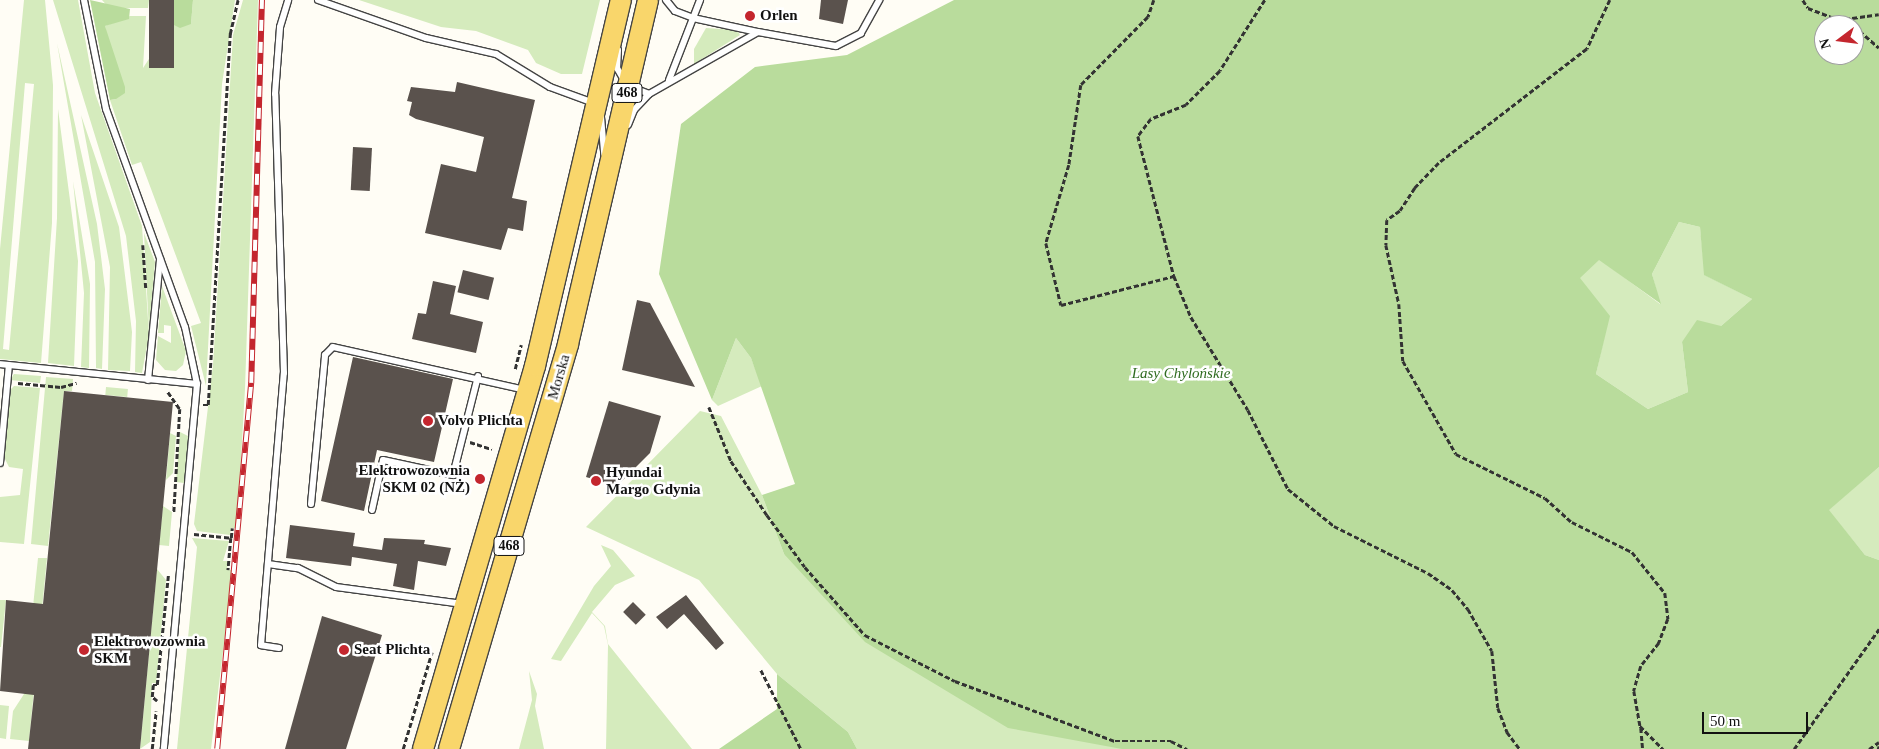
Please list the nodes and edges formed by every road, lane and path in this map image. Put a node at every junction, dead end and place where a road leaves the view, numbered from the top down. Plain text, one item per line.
1 (84, 0) edge
2 (238, 0) edge
3 (288, 0) edge
4 (318, 0) edge
5 (648, 0) edge
6 (666, 0) edge
7 (700, 0) edge
8 (879, 0) edge
9 (1154, 0) edge
10 (1265, 0) edge
11 (1610, 0) edge
12 (1803, 0) edge
13 (621, 1) edge
14 (1879, 14) edge
15 (1832, 15) edge
16 (1864, 16) edge
17 (693, 18) junction
18 (758, 32) junction
19 (1864, 35) edge
20 (1879, 48) edge
21 (669, 80) junction
22 (628, 86) junction
23 (649, 94) junction
24 (597, 104) junction
25 (606, 187) junction
26 (160, 259) junction
27 (1174, 276) junction
28 (0, 364) edge
29 (10, 365) junction
30 (478, 376) junction
31 (151, 380) junction
32 (8, 382) junction
33 (76, 383) dead end
34 (197, 384) junction
35 (528, 391) junction
36 (194, 406) junction
37 (709, 406) dead end
38 (462, 440) junction
39 (492, 449) dead end
40 (0, 463) edge
41 (311, 504) dead end
42 (372, 510) dead end
43 (173, 518) dead end
44 (232, 528) dead end
45 (205, 536) dead end
46 (231, 538) junction
47 (498, 542) junction
48 (268, 564) junction
49 (168, 570) dead end
50 (228, 570) dead end
51 (466, 604) junction
52 (1879, 629) edge
53 (279, 648) dead end
54 (762, 670) dead end
55 (1640, 726) junction
56 (1879, 746) edge
57 (152, 749) edge
58 (164, 749) edge
59 (422, 749) edge
60 (450, 749) edge
61 (801, 749) edge
62 (1187, 749) edge
63 (1520, 749) edge
64 (1643, 749) edge
65 (1663, 749) edge
66 (1794, 749) edge
67 (1869, 749) edge

1 - 26 lane
2 - 36 path
3 - 48 lane
4 - 24 lane
5 - 22 main road, Morska / 468
6 - 17 lane
7 - 17 lane
8 - 18 lane
9 - 27 path
10 - 27 path
11 - 55 path
12 - 15 path
13 - 22 lane
13 - 24 main road, Morska / 468
14 - 16 path
17 - 18 lane
17 - 21 lane
18 - 21 lane
19 - 20 path
21 - 23 lane
22 - 23 lane
22 - 25 main road, Morska / 468
23 - 25 lane
24 - 25 lane
24 - 35 main road, Morska / 468
25 - 47 main road, Morska / 468
26 - 31 lane
26 - 34 lane
27 - 63 path
28 - 29 lane
29 - 31 lane
29 - 32 lane
30 - 35 lane
30 - 38 lane
30 - 41 lane
31 - 34 lane
31 - 43 path
32 - 33 path
32 - 40 lane
34 - 36 lane
35 - 47 main road, Morska / 468
36 - 58 lane
37 - 62 path
38 - 39 path
38 - 42 lane
44 - 46 path
45 - 46 path
46 - 50 path
47 - 51 main road, Morska / 468
47 - 60 main road, Morska / 468
48 - 51 lane
48 - 53 lane
49 - 57 path
51 - 59 main road, Morska / 468
52 - 66 path
54 - 61 path
55 - 64 path
55 - 65 path
56 - 67 path

